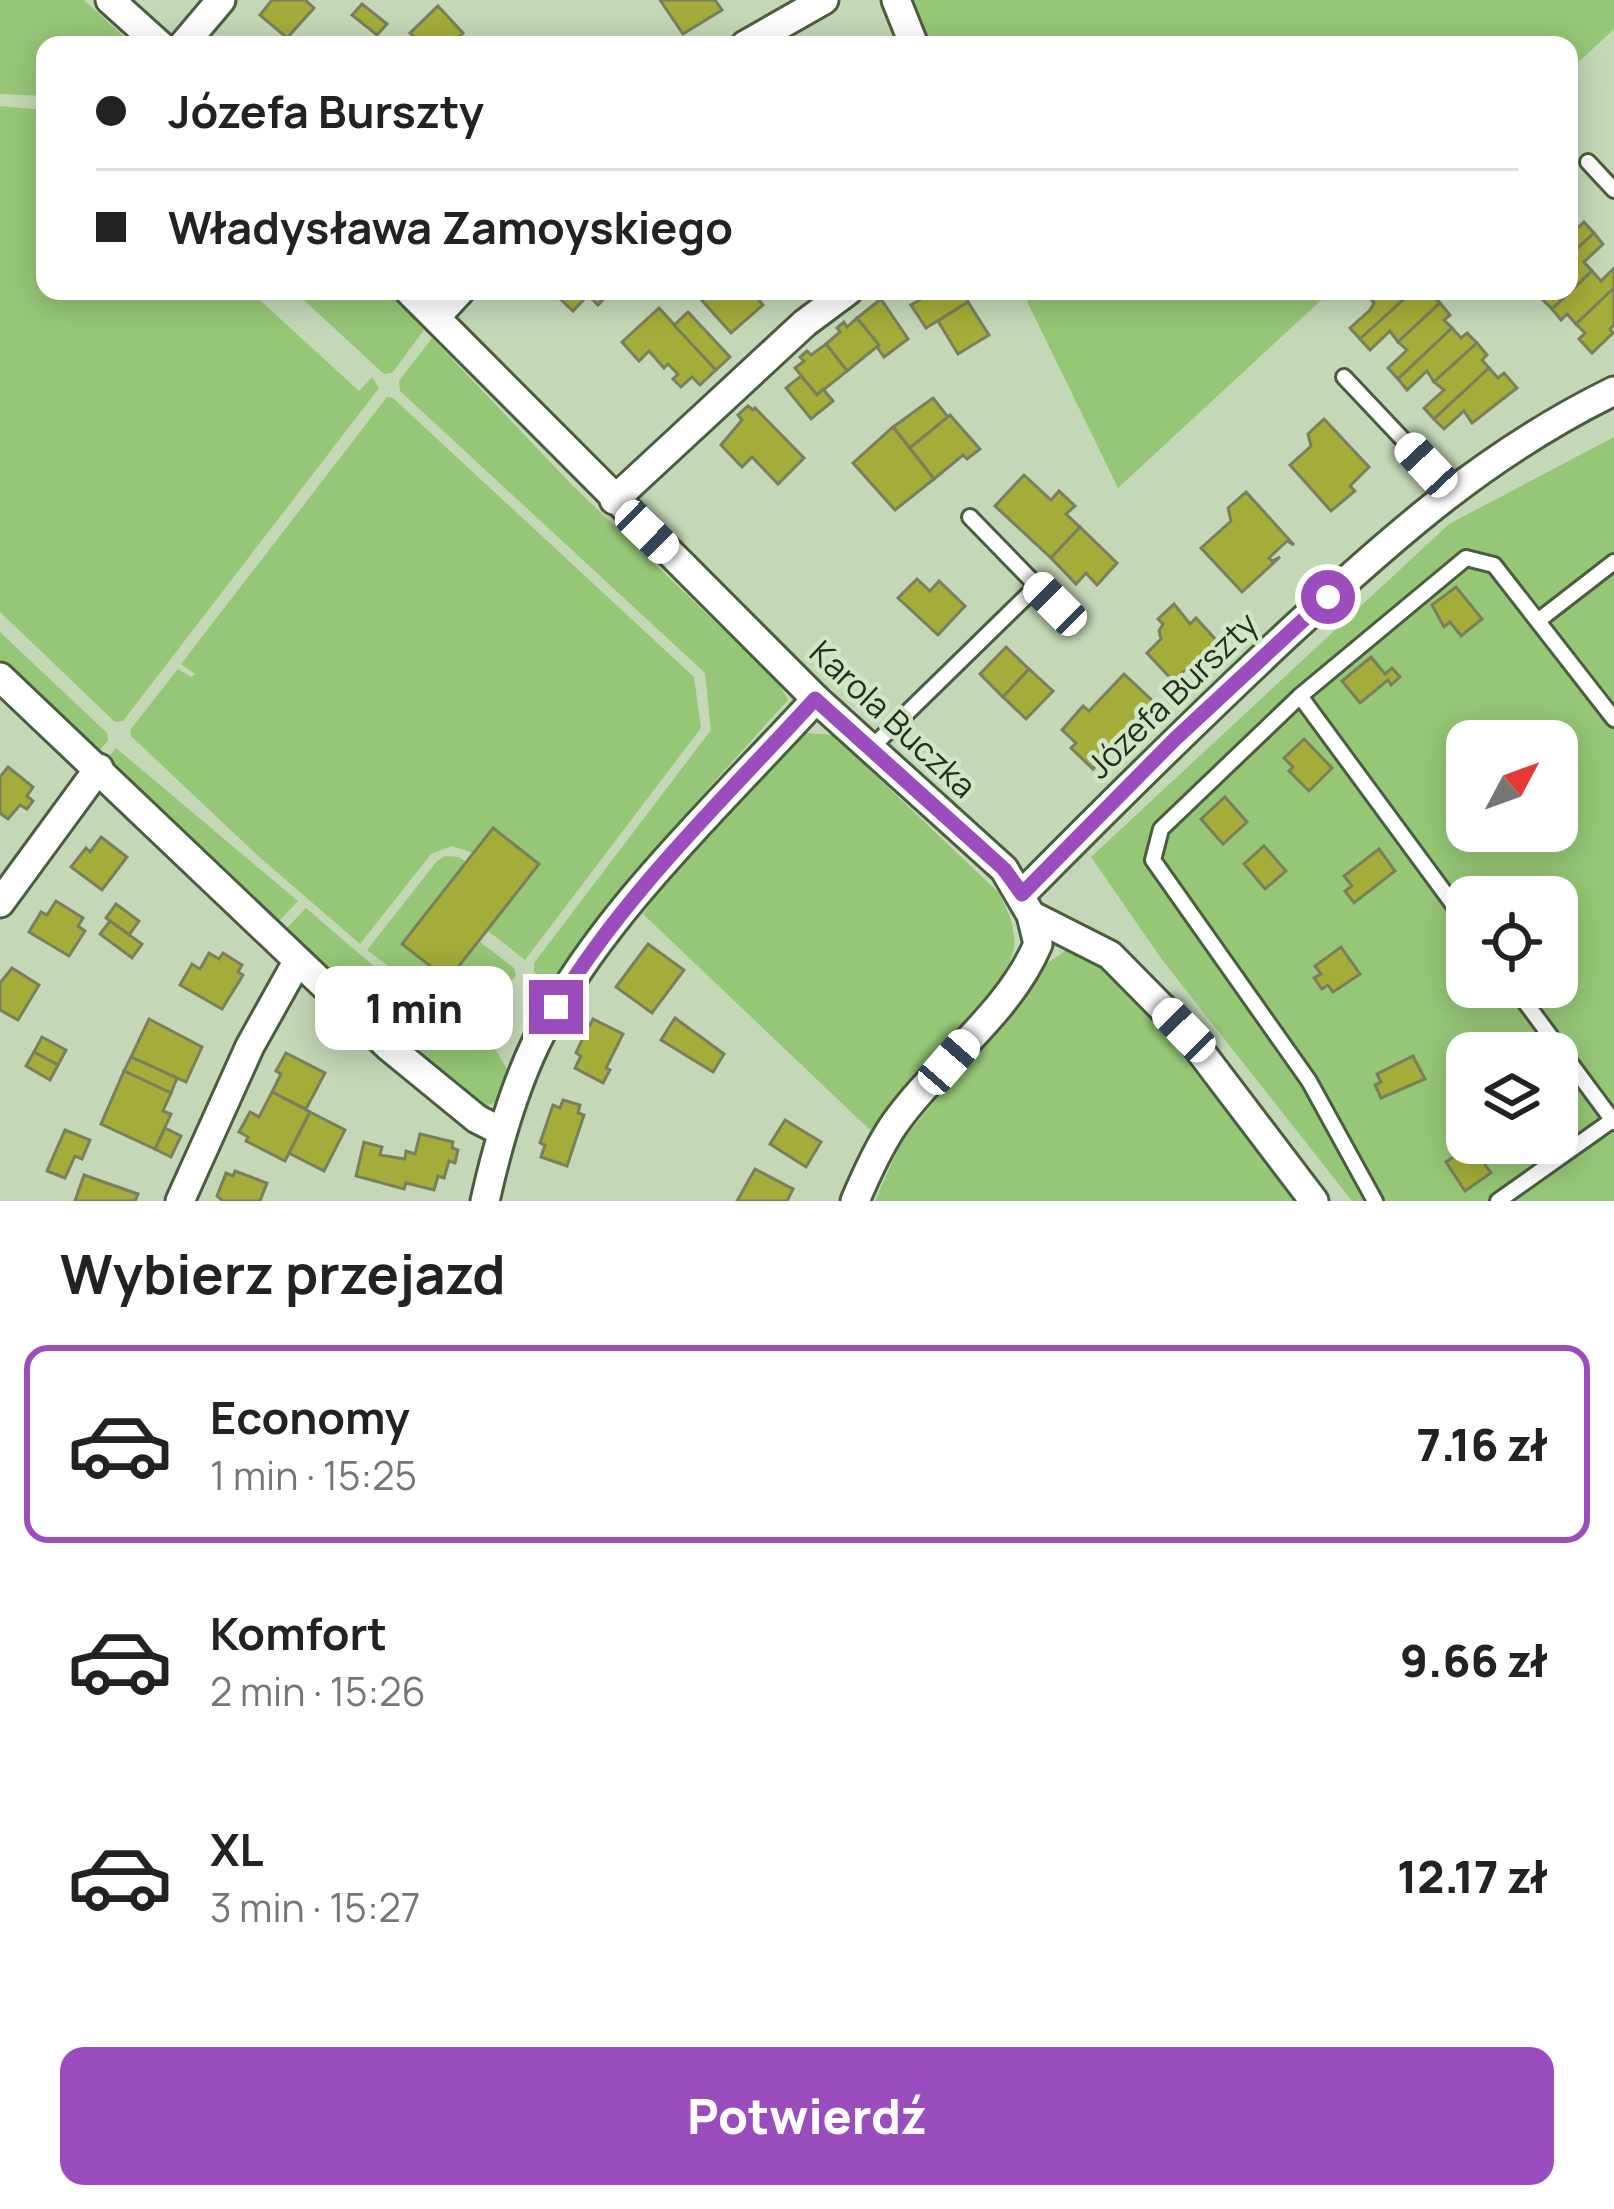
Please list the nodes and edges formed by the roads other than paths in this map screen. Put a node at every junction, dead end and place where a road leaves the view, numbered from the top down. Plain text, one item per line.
1 (110, 0) edge
2 (221, 0) edge
3 (824, 0) edge
4 (896, 0) edge
5 (150, 36) edge
6 (191, 36) edge
7 (761, 36) edge
8 (910, 36) edge
9 (1588, 162) dead end
10 (1614, 190) edge
11 (419, 300) edge
12 (452, 300) edge
13 (836, 300) edge
14 (436, 317) junction
15 (1344, 377) dead end
16 (1614, 391) edge
17 (1448, 494) junction
18 (614, 500) junction
19 (970, 517) dead end
20 (1614, 562) edge
21 (1037, 586) junction
22 (1539, 620) junction
23 (1073, 623) dead end
24 (0, 677) edge
25 (1300, 696) junction
26 (815, 699) junction
27 (1614, 719) edge
28 (870, 749) junction
29 (99, 768) junction
30 (1446, 894) edge
31 (0, 903) edge
32 (1026, 905) junction
33 (297, 962) junction
34 (1530, 1008) edge
35 (1614, 1121) edge
36 (501, 1132) junction
37 (180, 1201) edge
38 (484, 1201) edge
39 (855, 1201) edge
40 (1314, 1201) edge
41 (1375, 1201) edge
42 (1498, 1201) edge

1 - 5 street
2 - 6 street
3 - 7 street
4 - 8 street
9 - 10 lane
11 - 14 street, Karola Buczka
12 - 14 street
13 - 18 street
14 - 18 street, Karola Buczka
15 - 17 lane
16 - 17 street, Józefa Burszty
17 - 32 street, Józefa Burszty
18 - 26 street, Karola Buczka
19 - 21 lane
20 - 22 lane
21 - 23 lane
21 - 28 lane
22 - 25 lane
22 - 27 lane
24 - 29 street
25 - 30 lane
25 - 41 lane
26 - 28 street, Karola Buczka
26 - 36 street
28 - 32 street, Karola Buczka
29 - 31 street
29 - 33 street
32 - 39 street
32 - 40 street, Karola Buczka
33 - 36 street
33 - 37 street
34 - 35 lane
35 - 42 lane
36 - 38 street

